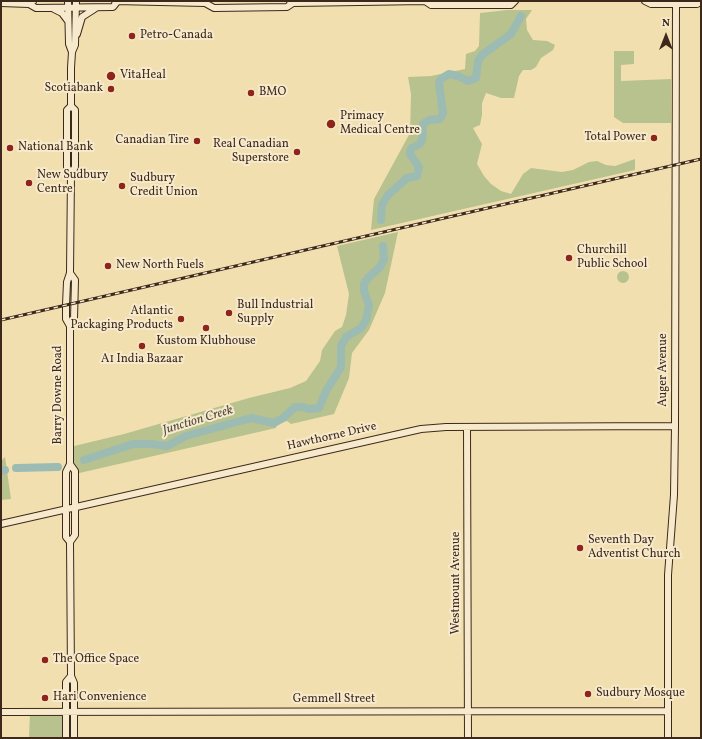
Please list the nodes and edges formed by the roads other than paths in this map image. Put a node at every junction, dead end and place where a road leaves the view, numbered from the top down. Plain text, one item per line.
1 (425, 1) edge
2 (515, 1) edge
3 (645, 1) edge
4 (31, 2) edge
5 (116, 2) edge
6 (206, 2) edge
7 (291, 2) edge
8 (701, 2) edge
9 (1, 3) edge
10 (676, 3) edge
11 (68, 4) edge
12 (76, 4) edge
13 (98, 7) junction
14 (48, 8) junction
15 (68, 21) junction
16 (75, 41) junction
17 (72, 52) junction
18 (675, 426) junction
19 (467, 427) junction
20 (70, 464) junction
21 (74, 507) junction
22 (66, 510) junction
23 (1, 524) edge
24 (70, 542) junction
25 (70, 676) junction
26 (468, 711) junction
27 (668, 711) junction
28 (1, 712) edge
29 (66, 712) junction
30 (74, 712) junction
31 (66, 738) edge
32 (74, 738) edge
33 (468, 738) edge
34 (668, 738) edge

1 - 2 street
1 - 7 street
3 - 10 street
4 - 9 street
4 - 14 street
5 - 6 street
5 - 13 street
6 - 7 street
8 - 10 street
10 - 18 street, Auger Avenue
11 - 12 street
11 - 14 street
11 - 15 street, Barry Downe Road
12 - 13 street
12 - 16 street, Barry Downe Road
13 - 16 street
14 - 15 street
15 - 17 street, Barry Downe Road
16 - 17 street, Barry Downe Road
17 - 20 street, Barry Downe Road
18 - 19 street, Hawthorne Drive
18 - 27 street, Auger Avenue
19 - 21 street, Hawthorne Drive
19 - 26 street, Westmount Avenue
20 - 21 street, Barry Downe Road
20 - 22 street, Barry Downe Road
21 - 22 street, Hawthorne Drive
21 - 24 street, Barry Downe Road
22 - 23 street, Hawthorne Drive
22 - 24 street, Barry Downe Road
24 - 25 street, Barry Downe Road
25 - 29 street, Barry Downe Road
25 - 30 street, Barry Downe Road
26 - 27 street, Gemmell Street
26 - 30 street, Gemmell Street
26 - 33 street, Westmount Avenue
27 - 34 street, Auger Avenue
28 - 29 street, Gemmell Street
29 - 30 street, Gemmell Street
29 - 31 street, Barry Downe Road
30 - 32 street, Barry Downe Road

